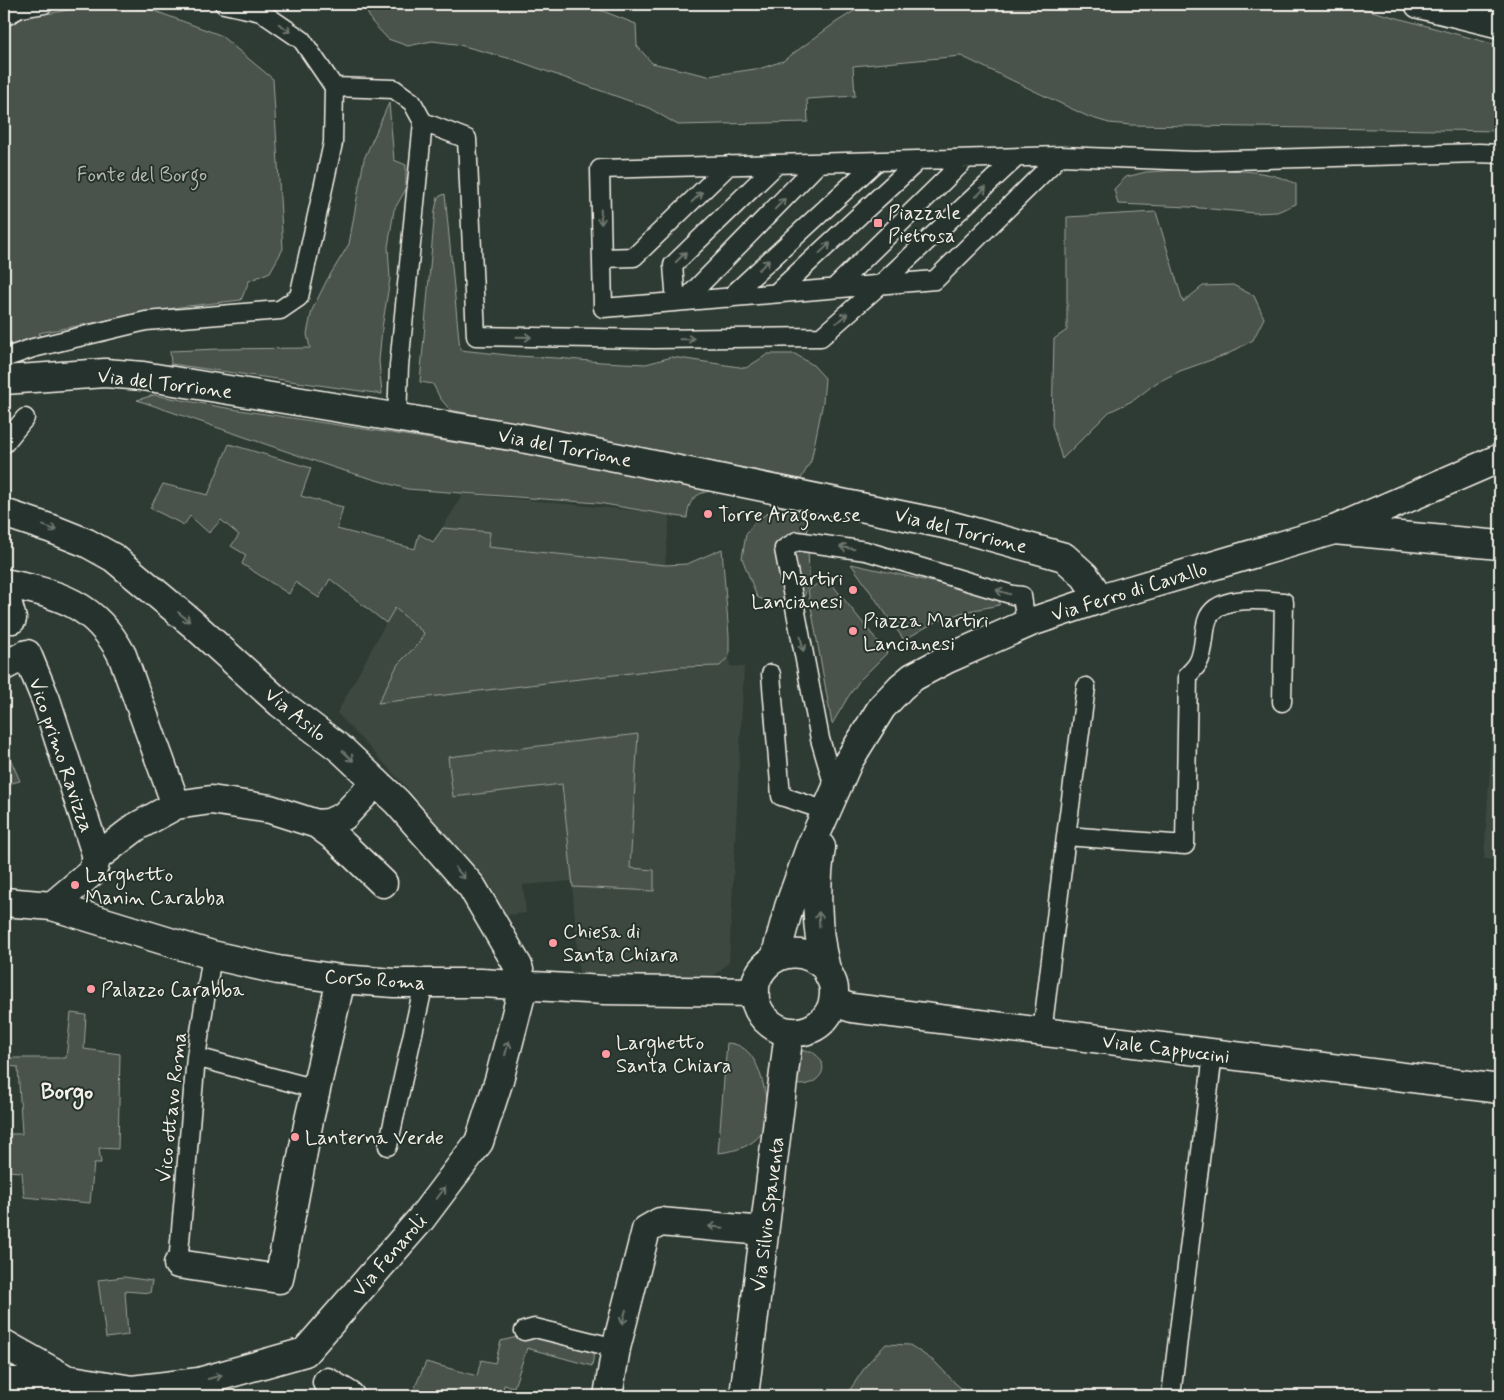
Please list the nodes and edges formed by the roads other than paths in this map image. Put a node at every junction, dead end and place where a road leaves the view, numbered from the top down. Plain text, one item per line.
1 (44, 4) edge
2 (224, 4) edge
3 (1419, 4) edge
4 (4, 17) edge
5 (1500, 24) edge
6 (334, 87) junction
7 (423, 122) junction
8 (1500, 154) edge
9 (1060, 156) junction
10 (1018, 157) junction
11 (966, 159) junction
12 (919, 160) junction
13 (876, 162) junction
14 (819, 163) junction
15 (776, 165) junction
16 (729, 166) junction
17 (603, 258) junction
18 (881, 284) junction
19 (834, 288) junction
20 (776, 293) junction
21 (729, 298) junction
22 (680, 302) junction
23 (4, 358) edge
24 (4, 380) edge
25 (25, 418) dead end
26 (397, 418) junction
27 (4, 444) edge
28 (1500, 458) edge
29 (4, 512) edge
30 (1334, 530) junction
31 (1500, 545) edge
32 (4, 583) edge
33 (4, 590) edge
34 (1100, 599) junction
35 (12, 619) dead end
36 (1026, 624) junction
37 (15, 660) edge
38 (771, 674) dead end
39 (1086, 687) dead end
40 (1282, 702) dead end
41 (376, 782) junction
42 (831, 801) junction
43 (176, 806) junction
44 (326, 831) junction
45 (1066, 836) junction
46 (97, 857) junction
47 (384, 883) dead end
48 (4, 902) edge
49 (52, 906) junction
50 (212, 955) junction
51 (775, 958) junction
52 (825, 967) junction
53 (341, 979) junction
54 (424, 983) junction
55 (523, 987) junction
56 (755, 992) junction
57 (833, 1002) junction
58 (789, 1032) junction
59 (1042, 1033) junction
60 (1212, 1054) junction
61 (196, 1058) junction
62 (316, 1089) junction
63 (1500, 1089) edge
64 (388, 1146) dead end
65 (764, 1232) junction
66 (178, 1264) joint
67 (524, 1331) dead end
68 (4, 1344) edge
69 (616, 1348) junction
70 (66, 1379) junction
71 (327, 1382) dead end
72 (21, 1387) edge
73 (132, 1393) edge
74 (350, 1396) edge
75 (608, 1396) edge
76 (744, 1396) edge
77 (1171, 1396) edge

1 - 4 lane
2 -> 6 lane
3 - 5 street
6 - 7 lane
6 - 23 lane
7 -> 18 lane
7 - 26 lane
8 - 9 lane
9 - 10 lane
9 - 18 lane
10 - 11 lane
18 -> 10 lane
11 - 12 lane
11 - 19 lane
12 - 13 lane
20 -> 12 lane
13 - 14 lane
21 -> 13 lane
14 - 15 lane
22 -> 14 lane
15 - 16 lane
22 -> 15 lane
17 -> 16 lane
16 -> 17 lane
17 - 22 lane
18 - 19 lane
19 - 20 lane
20 - 21 lane
21 - 22 lane
24 - 26 street, Via del Torrione
25 - 27 lane
26 - 34 street, Via del Torrione
28 - 30 street, Via Ferro di Cavallo
29 -> 41 street, Via Asilo
30 - 31 street
30 - 34 street, Via Ferro di Cavallo
32 - 43 street
33 - 35 street
34 - 36 street, Via Ferro di Cavallo
36 - 42 street, Via Ferro di Cavallo
36 -> 42 lane
37 - 46 street, Vico primo Ravizza
38 - 42 lane
39 - 45 lane
40 - 45 lane
41 - 44 street
41 -> 55 street, Via Asilo
42 - 51 street, Via Ferro di Cavallo
52 -> 42 street, Via Ferro di Cavallo
43 - 44 street
43 - 46 street
44 - 47 street
45 - 59 lane
46 - 49 street
48 - 49 street, Corso Roma
49 - 50 street, Corso Roma
50 - 53 street, Corso Roma
50 - 61 lane, Vico ottavo Roma
51 - 52 street
51 - 56 street
52 - 57 street
53 - 54 street, Corso Roma
53 - 62 street
54 - 55 street, Corso Roma
54 - 64 lane
55 - 56 street, Corso Roma
73 -> 55 street, Via Fenaroli
56 - 58 street
57 - 58 street
57 - 59 street, Viale Cappuccini
58 - 65 street, Via Silvio Spaventa
59 - 60 street, Viale Cappuccini
60 - 63 street, Viale Cappuccini
60 - 77 lane
61 - 62 lane
61 - 66 lane, Vico ottavo Roma
62 - 66 street
65 -> 69 street
65 - 76 street, Via Silvio Spaventa
67 - 69 lane
68 - 70 street
69 - 75 street
70 - 72 street
70 - 73 street, Via Fenaroli
71 - 74 street

